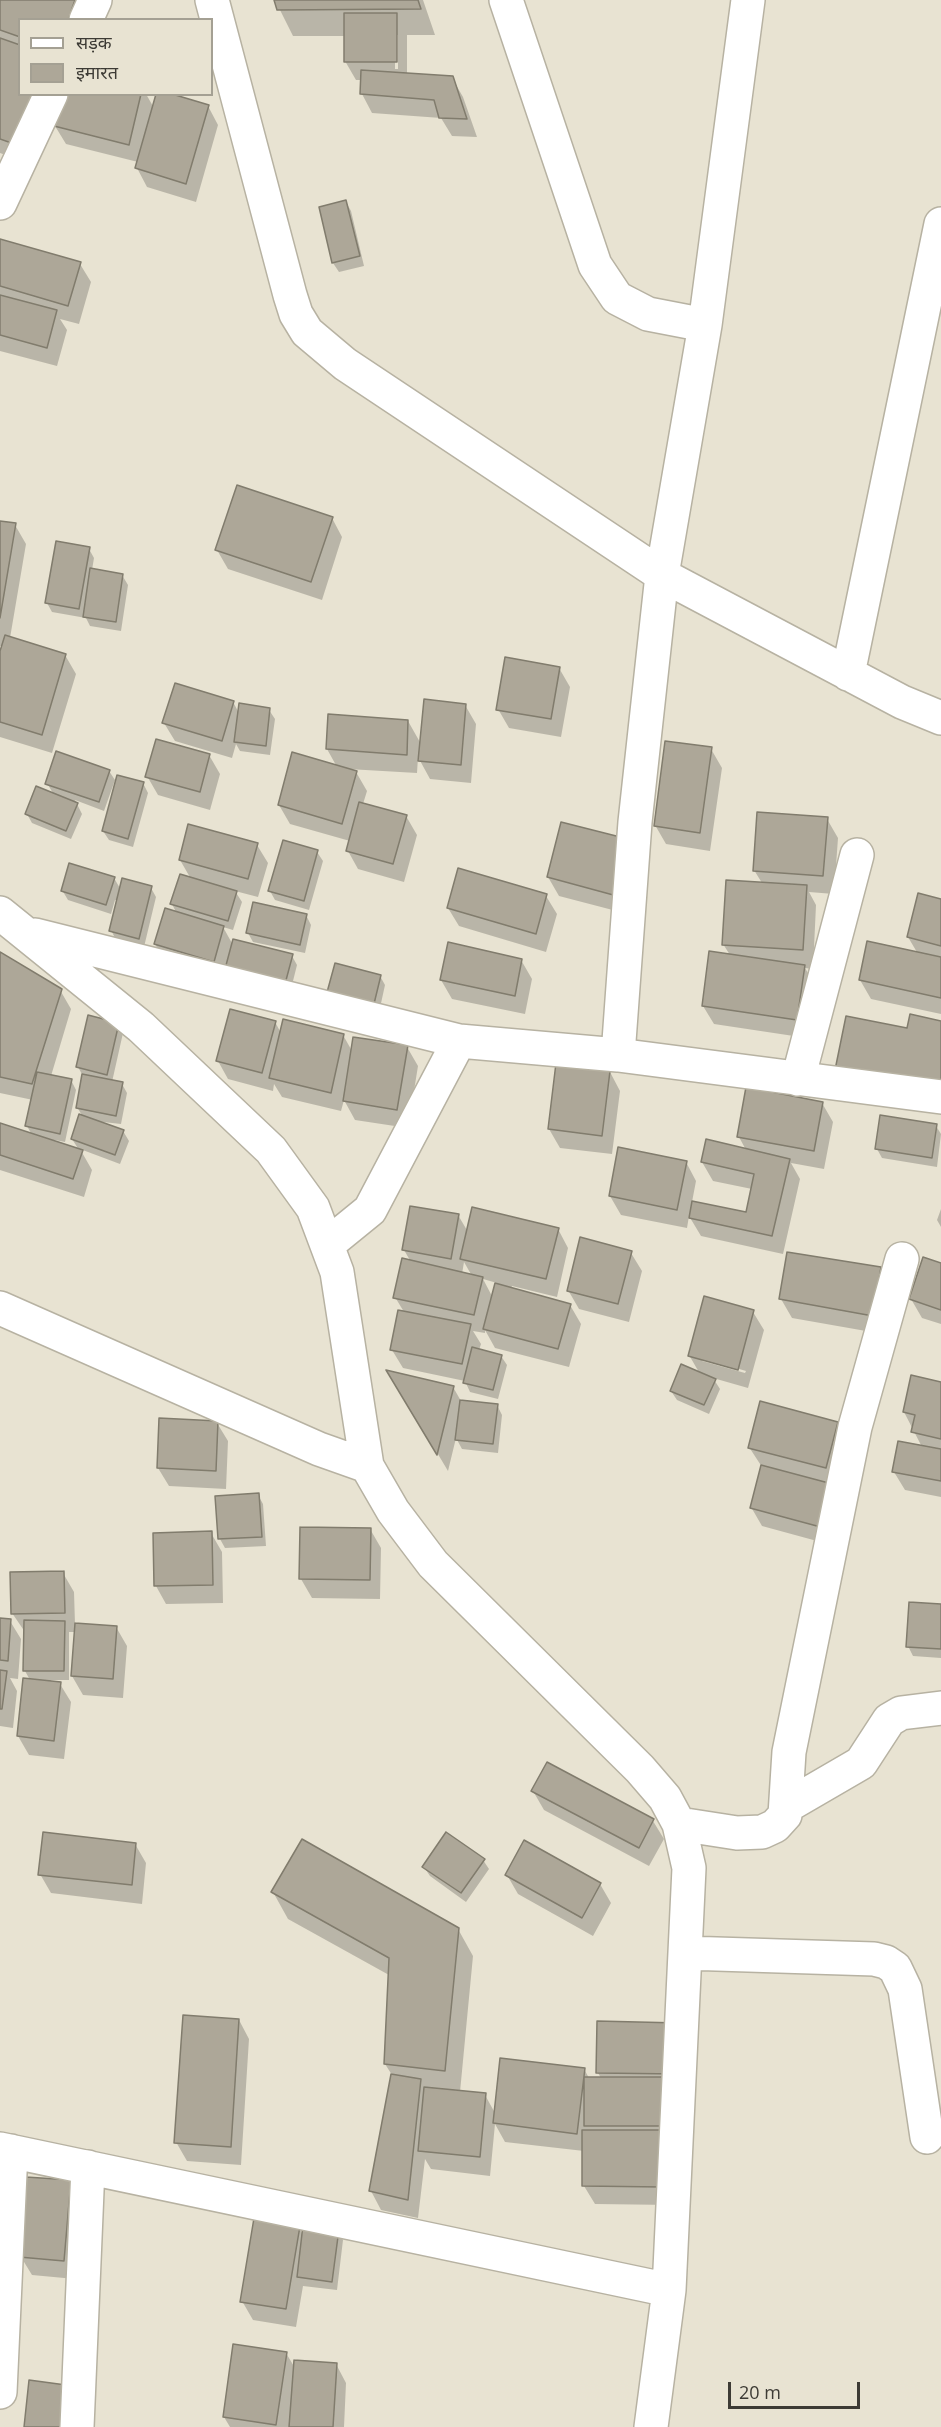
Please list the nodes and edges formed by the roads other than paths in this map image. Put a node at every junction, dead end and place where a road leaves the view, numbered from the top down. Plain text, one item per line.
1 (95, 0) edge
2 (212, 0) edge
3 (506, 0) edge
4 (748, 0) edge
5 (87, 18) edge
6 (50, 96) edge
7 (0, 203) edge
8 (939, 242) edge
9 (705, 325) junction
10 (662, 575) junction
11 (848, 674) junction
12 (941, 718) edge
13 (856, 855) dead end
14 (12, 923) edge
15 (459, 1041) junction
16 (618, 1055) junction
17 (798, 1079) junction
18 (941, 1097) edge
19 (327, 1245) junction
20 (902, 1258) dead end
21 (0, 1308) edge
22 (367, 1466) junction
23 (941, 1708) edge
24 (787, 1806) junction
25 (679, 1824) junction
26 (685, 1953) junction
27 (927, 2137) dead end
28 (5, 2150) edge
29 (88, 2167) junction
30 (669, 2290) junction
31 (0, 2392) edge
32 (77, 2427) edge
33 (651, 2427) edge

1 - 5 street
2 - 10 street
3 - 9 street
4 - 9 street
6 - 7 street
8 - 11 street
9 - 10 street
10 - 11 street
10 - 16 street
11 - 12 street
13 - 17 street
14 - 15 street
14 - 19 street
15 - 16 street
15 - 19 street
16 - 17 street
17 - 18 street
19 - 22 street
20 - 24 street
21 - 22 street
22 - 25 street
23 - 24 street
24 - 25 street
25 - 26 street
26 - 27 street
26 - 30 street
28 - 29 street
28 - 31 street
29 - 30 street
29 - 32 street
30 - 33 street

